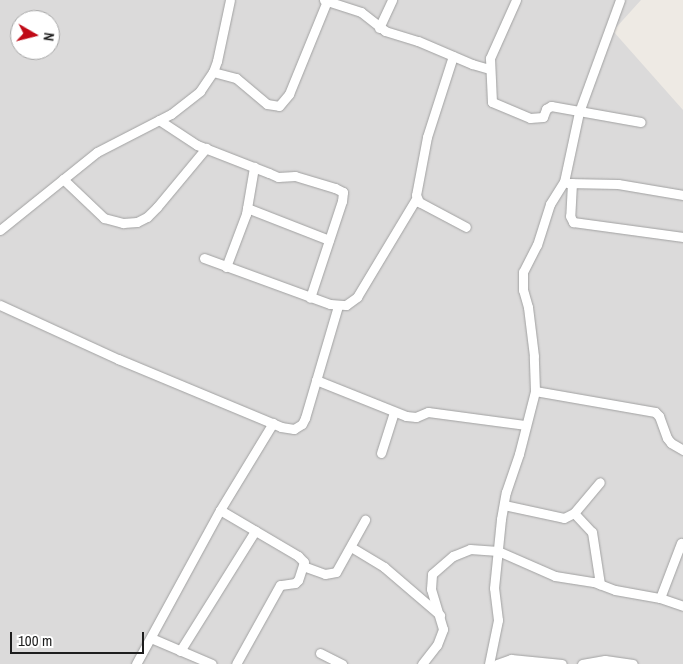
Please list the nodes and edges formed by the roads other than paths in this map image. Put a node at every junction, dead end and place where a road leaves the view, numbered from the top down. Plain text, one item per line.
1 (230, 0) edge
2 (392, 0) edge
3 (516, 0) edge
4 (620, 0) edge
5 (326, 1) edge
6 (379, 28) junction
7 (453, 56) junction
8 (489, 69) junction
9 (213, 72) junction
10 (579, 112) junction
11 (159, 120) junction
12 (641, 122) dead end
13 (206, 148) junction
14 (254, 167) junction
15 (63, 179) junction
16 (568, 183) junction
17 (683, 195) edge
18 (416, 199) junction
19 (247, 208) junction
20 (466, 227) dead end
21 (0, 230) edge
22 (683, 237) edge
23 (330, 240) junction
24 (204, 258) dead end
25 (226, 267) junction
26 (310, 298) junction
27 (0, 305) edge
28 (338, 306) junction
29 (316, 380) junction
30 (535, 391) junction
31 (394, 412) junction
32 (273, 424) junction
33 (526, 425) junction
34 (683, 450) edge
35 (381, 452) dead end
36 (600, 482) dead end
37 (504, 505) junction
38 (220, 510) junction
39 (574, 513) junction
40 (366, 520) dead end
41 (255, 531) junction
42 (681, 543) dead end
43 (351, 546) junction
44 (498, 551) junction
45 (304, 566) junction
46 (600, 584) junction
47 (660, 598) junction
48 (683, 606) edge
49 (440, 616) junction
50 (151, 638) junction
51 (180, 651) junction
52 (320, 653) dead end
53 (136, 664) edge
54 (212, 664) edge
55 (236, 664) edge
56 (342, 664) edge
57 (422, 664) edge
58 (489, 664) edge
59 (497, 664) edge
60 (562, 664) edge
61 (582, 664) edge
62 (633, 664) edge

1 - 9 street
2 - 6 street
3 - 8 street
4 - 10 street
5 - 6 street
5 - 9 street
6 - 7 street
7 - 8 street
7 - 18 street
8 - 10 street
9 - 11 street
10 - 12 street
10 - 16 street
11 - 13 street
11 - 15 street
13 - 14 street
13 - 15 street
14 - 19 street
14 - 23 street
15 - 21 street
16 - 17 street
16 - 22 street
16 - 30 street
18 - 20 street
18 - 28 street
19 - 23 street
19 - 25 street
23 - 26 street
24 - 25 street
25 - 26 street
26 - 28 street
27 - 32 street
28 - 29 street
29 - 31 street
29 - 32 street
30 - 33 street
30 - 34 street
31 - 33 street
31 - 35 street
32 - 38 street
33 - 37 street
36 - 39 street
37 - 39 street
37 - 44 street
38 - 41 street
38 - 50 street
39 - 46 street
40 - 43 street
41 - 45 street
41 - 51 street
42 - 47 street
43 - 45 street
43 - 49 street
44 - 46 street
44 - 49 street
44 - 58 street
45 - 55 street
46 - 47 street
47 - 48 street
49 - 57 street
50 - 51 street
50 - 53 street
51 - 54 street
52 - 56 street
59 - 60 street
61 - 62 street

